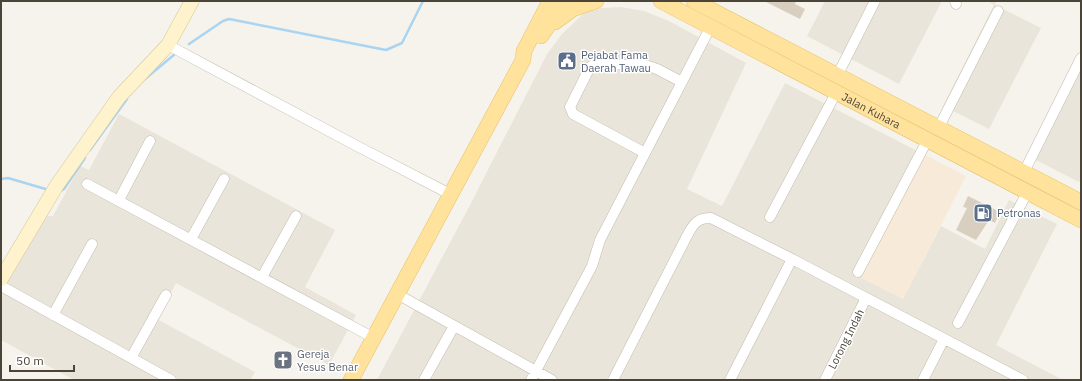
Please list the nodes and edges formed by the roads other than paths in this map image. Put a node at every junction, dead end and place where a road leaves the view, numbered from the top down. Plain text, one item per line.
1 (192, 1) edge
2 (550, 1) edge
3 (564, 1) edge
4 (596, 1) edge
5 (648, 1) edge
6 (694, 1) edge
7 (875, 1) edge
8 (667, 4) edge
9 (998, 11) dead end
10 (711, 26) junction
11 (542, 33) junction
12 (168, 45) junction
13 (1081, 58) edge
14 (523, 60) junction
15 (838, 74) junction
16 (682, 82) junction
17 (837, 91) junction
18 (939, 127) junction
19 (928, 139) junction
20 (150, 141) dead end
21 (645, 153) junction
22 (1024, 172) junction
23 (224, 179) dead end
24 (87, 184) dead end
25 (1028, 191) junction
26 (450, 194) junction
27 (118, 200) junction
28 (1081, 202) edge
29 (296, 216) dead end
30 (770, 217) dead end
31 (1081, 220) edge
32 (191, 239) junction
33 (92, 244) dead end
34 (792, 260) junction
35 (858, 272) dead end
36 (262, 277) junction
37 (1, 280) edge
38 (1, 286) edge
39 (397, 294) junction
40 (166, 295) dead end
41 (866, 298) junction
42 (53, 315) junction
43 (958, 323) dead end
44 (454, 326) junction
45 (374, 338) junction
46 (944, 339) junction
47 (131, 358) junction
48 (533, 375) edge
49 (171, 380) edge
50 (351, 380) edge
51 (424, 380) edge
52 (552, 380) edge
53 (613, 380) edge
54 (730, 380) edge
55 (825, 380) edge
56 (923, 380) edge
57 (1021, 380) edge

1 - 12 street
2 - 14 main road
3 - 11 main road
4 - 11 main road
5 - 8 main road, Jalan Kuhara
6 - 15 main road, Jalan Kuhara
7 - 15 street
8 - 10 main road, Jalan Kuhara
9 - 18 street
10 - 16 street
10 - 17 main road, Jalan Kuhara
11 - 14 main road
12 - 26 street
12 - 37 street
13 - 22 street
14 - 26 main road
15 - 18 main road, Jalan Kuhara
16 - 21 street
16 - 21 street
17 - 19 main road, Jalan Kuhara
17 - 30 street
18 - 22 main road, Jalan Kuhara
19 - 25 main road, Jalan Kuhara
19 - 35 street
20 - 27 street
21 - 48 street
22 - 28 main road, Jalan Kuhara
23 - 32 street
24 - 27 street
25 - 31 main road, Jalan Kuhara
25 - 43 street
26 - 39 main road
27 - 32 street
29 - 36 street
32 - 36 street
33 - 42 street
34 - 41 street
34 - 53 street
34 - 54 street
36 - 45 street
38 - 42 street
39 - 44 street
39 - 45 main road
40 - 47 street
41 - 46 street
41 - 55 street, Lorong Indah
42 - 47 street
44 - 48 street
44 - 51 street
45 - 50 main road
46 - 56 street
46 - 57 street
47 - 49 street
48 - 52 street

